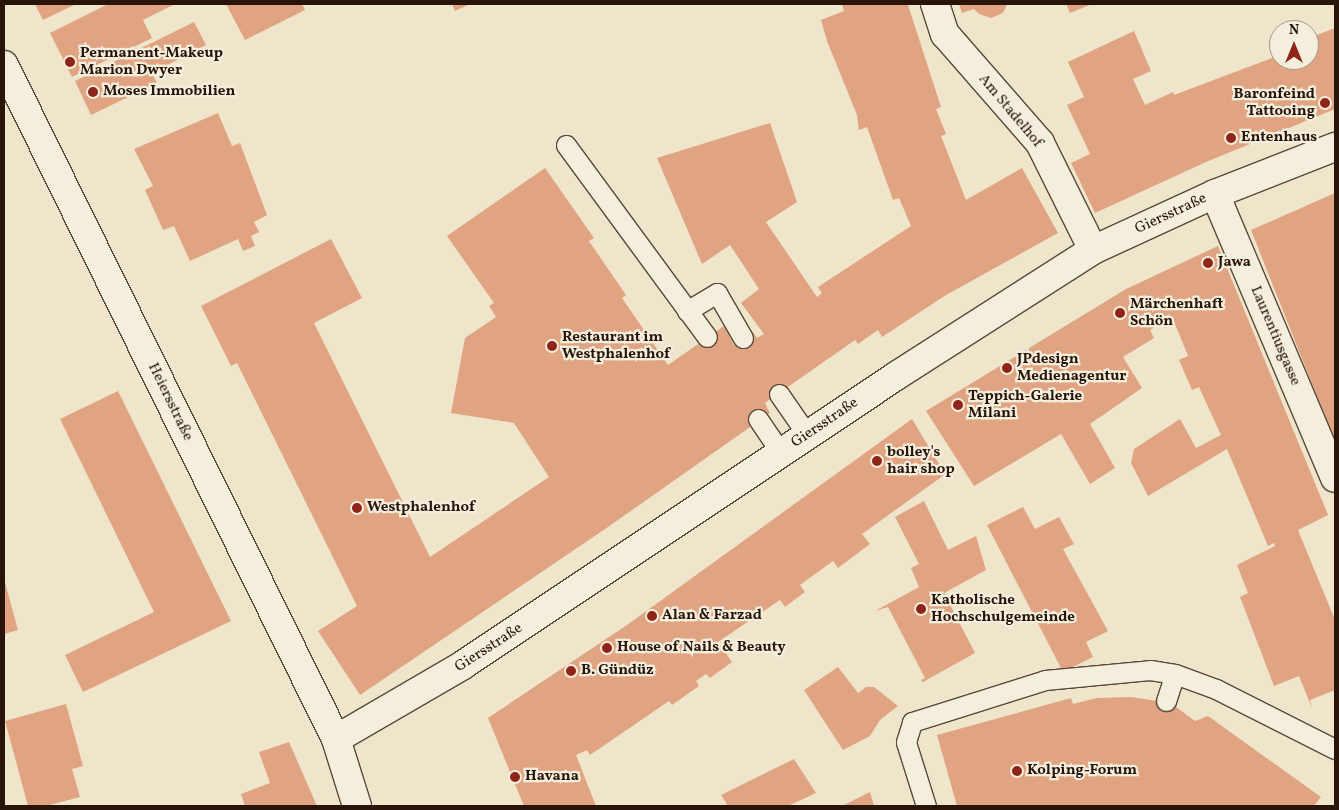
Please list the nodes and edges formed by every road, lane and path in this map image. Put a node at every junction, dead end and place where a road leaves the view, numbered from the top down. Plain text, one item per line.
1 (935, 4) edge
2 (4, 65) edge
3 (566, 145) dead end
4 (1335, 147) edge
5 (1215, 194) junction
6 (1093, 250) junction
7 (687, 311) junction
8 (707, 337) dead end
9 (743, 338) dead end
10 (779, 394) dead end
11 (758, 419) dead end
12 (808, 436) junction
13 (781, 453) junction
14 (1335, 478) edge
15 (1174, 674) junction
16 (1166, 702) dead end
17 (336, 739) junction
18 (1335, 749) edge
19 (357, 806) edge
20 (926, 806) edge

1 - 6 street, Am Stadelhof
2 - 17 street, Heiersstraße
3 - 7 lane
4 - 5 street, Giersstraße
5 - 6 street, Giersstraße
5 - 14 street, Laurentiusgasse
6 - 12 street, Giersstraße
7 - 8 lane
7 - 9 lane
10 - 12 lane
11 - 13 lane
12 - 13 street, Giersstraße
13 - 17 street, Giersstraße
15 - 16 lane
15 - 18 lane
15 - 20 lane
17 - 19 street, Heiersstraße

